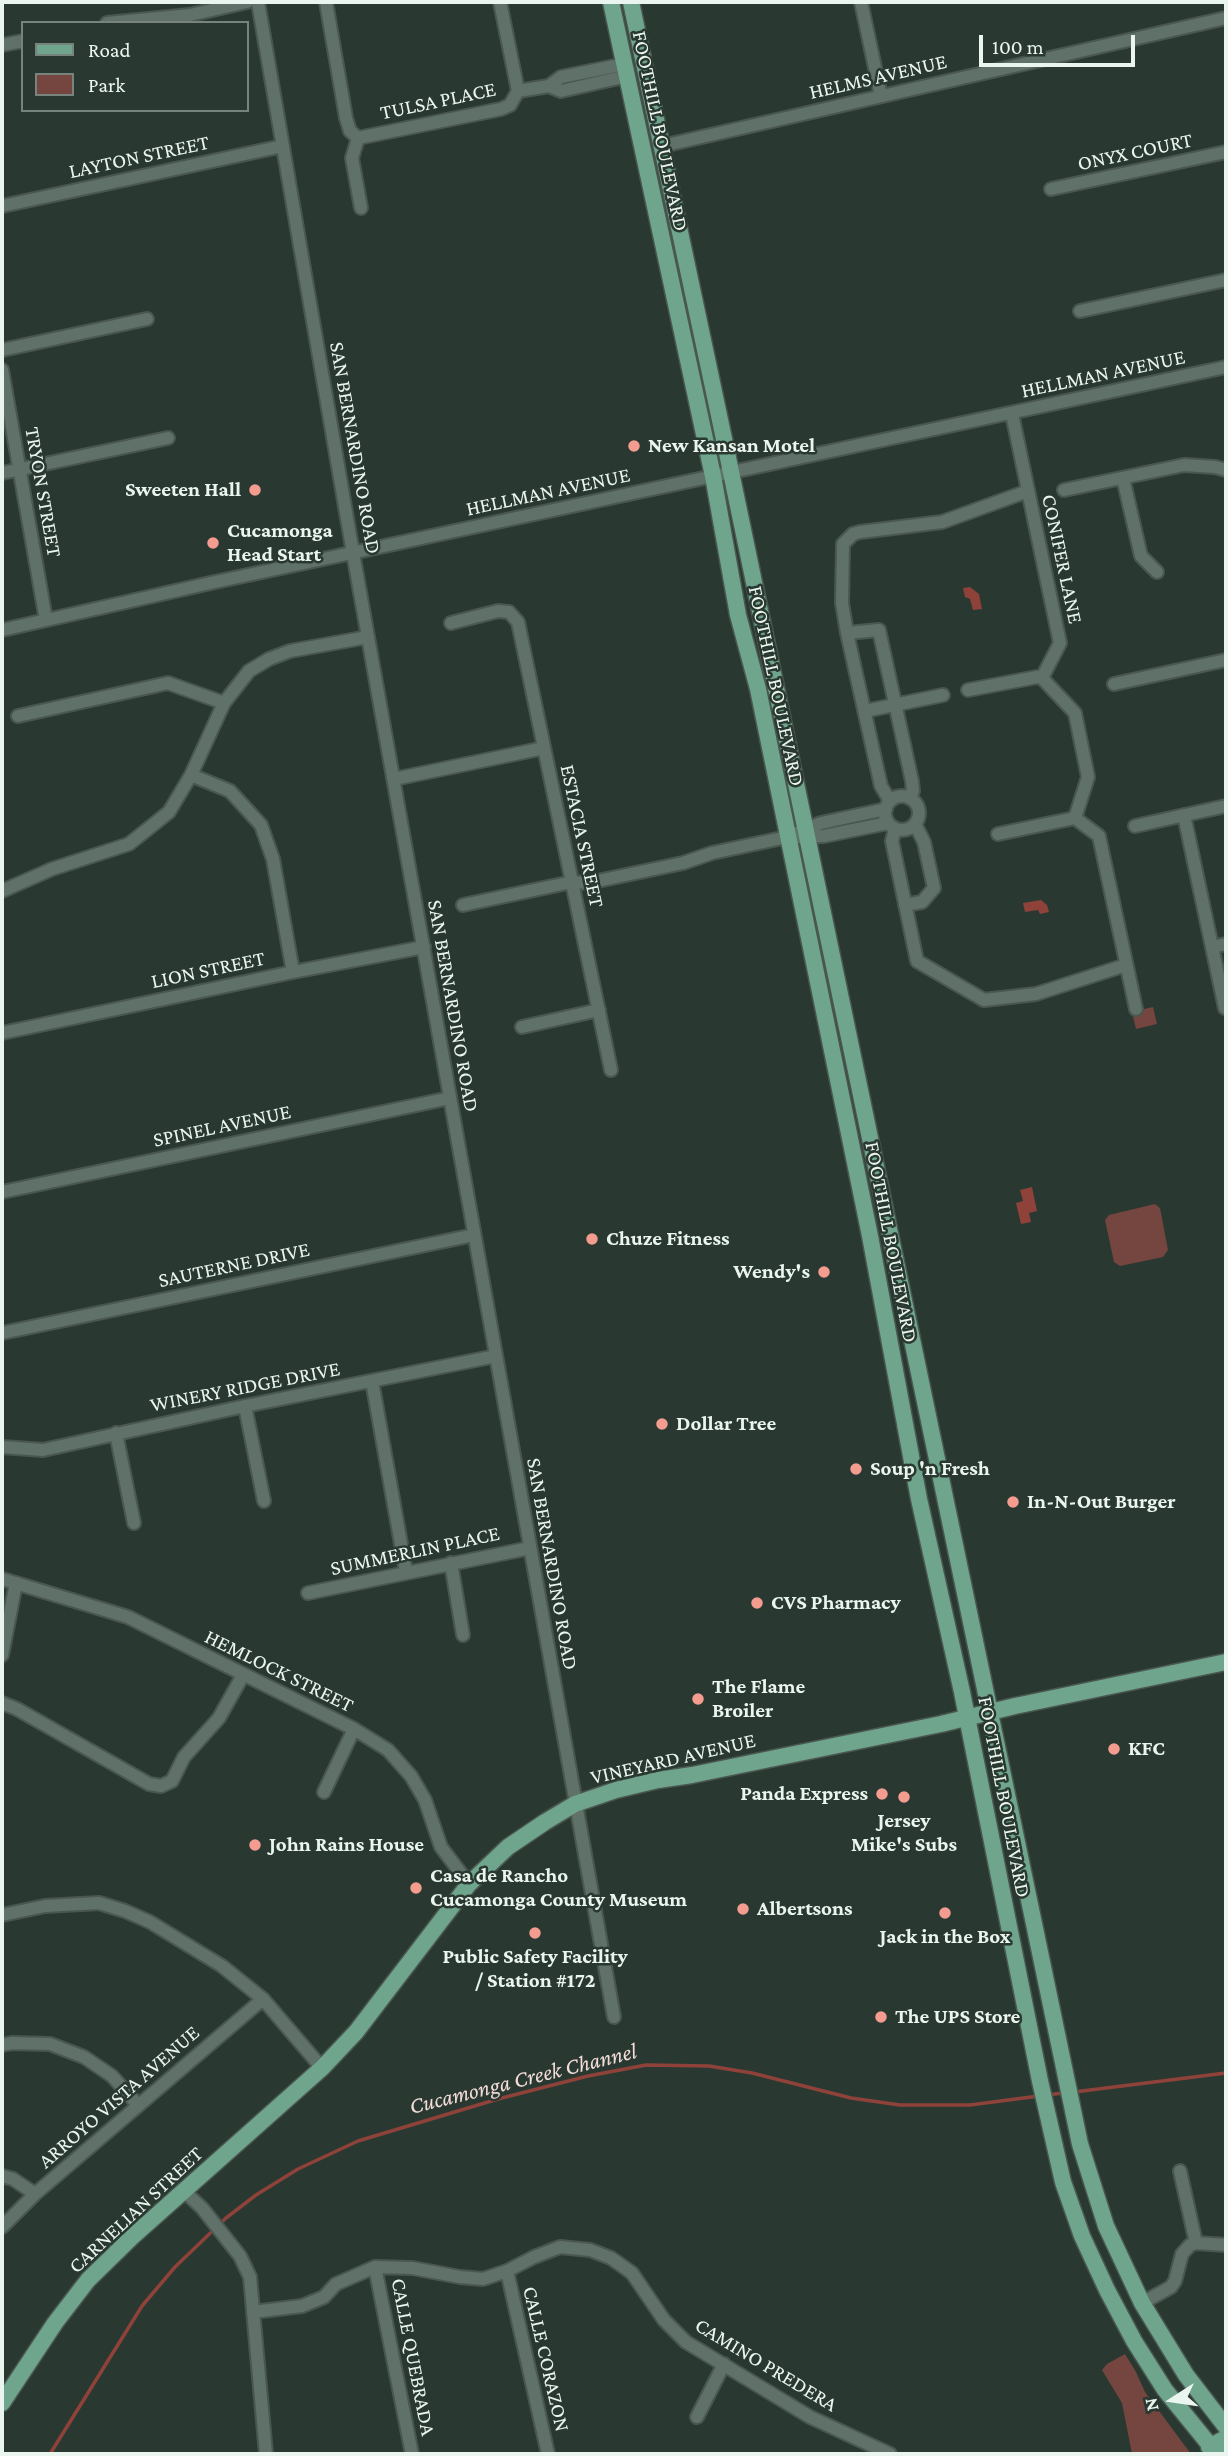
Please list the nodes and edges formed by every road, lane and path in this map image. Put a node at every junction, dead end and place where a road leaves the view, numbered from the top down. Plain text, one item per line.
1 (247, 2) edge
2 (258, 2) edge
3 (326, 2) edge
4 (500, 2) edge
5 (611, 2) edge
6 (631, 2) edge
7 (861, 2) edge
8 (1226, 18) edge
9 (128, 21) edge
10 (21, 41) edge
11 (2, 46) edge
12 (626, 70) junction
13 (518, 91) junction
14 (881, 96) junction
15 (358, 138) junction
16 (283, 146) junction
17 (662, 146) junction
18 (1226, 152) edge
19 (1051, 189) dead end
20 (2, 206) edge
21 (360, 208) dead end
22 (1226, 280) edge
23 (1080, 311) dead end
24 (147, 319) dead end
25 (2, 350) edge
26 (1226, 367) edge
27 (2, 370) edge
28 (1013, 414) junction
29 (168, 438) dead end
30 (19, 470) junction
31 (1226, 470) edge
32 (2, 473) edge
33 (731, 473) junction
34 (713, 476) junction
35 (1123, 478) junction
36 (1028, 491) junction
37 (1065, 491) dead end
38 (354, 553) junction
39 (1157, 572) dead end
40 (46, 621) junction
41 (451, 623) dead end
42 (2, 630) edge
43 (847, 633) junction
44 (369, 637) junction
45 (1226, 660) edge
46 (1042, 678) junction
47 (1114, 684) dead end
48 (968, 691) dead end
49 (943, 695) dead end
50 (224, 703) junction
51 (896, 705) junction
52 (865, 711) junction
53 (18, 716) dead end
54 (544, 748) junction
55 (191, 775) junction
56 (394, 779) junction
57 (909, 798) junction
58 (888, 805) junction
59 (1226, 806) edge
60 (1184, 815) junction
61 (1075, 818) junction
62 (915, 824) junction
63 (1135, 825) dead end
64 (892, 826) junction
65 (806, 834) junction
66 (998, 834) dead end
67 (787, 838) junction
68 (572, 882) junction
69 (2, 891) edge
70 (463, 905) dead end
71 (905, 905) junction
72 (1226, 944) edge
73 (424, 947) junction
74 (1212, 947) junction
75 (1126, 965) junction
76 (293, 972) junction
77 (1225, 1008) edge
78 (1136, 1009) dead end
79 (599, 1010) junction
80 (522, 1027) dead end
81 (2, 1033) edge
82 (611, 1070) dead end
83 (450, 1098) junction
84 (2, 1192) edge
85 (474, 1235) junction
86 (2, 1333) edge
87 (496, 1356) junction
88 (372, 1381) junction
89 (245, 1406) junction
90 (116, 1433) junction
91 (2, 1447) edge
92 (264, 1501) dead end
93 (134, 1523) dead end
94 (530, 1548) junction
95 (451, 1563) junction
96 (406, 1572) junction
97 (2, 1579) edge
98 (16, 1583) junction
99 (308, 1593) dead end
100 (463, 1635) dead end
101 (2, 1655) edge
102 (1226, 1662) edge
103 (243, 1675) junction
104 (2, 1703) edge
105 (991, 1712) junction
106 (967, 1718) junction
107 (354, 1729) junction
108 (324, 1792) dead end
109 (575, 1804) junction
110 (469, 1884) junction
111 (2, 1915) edge
112 (263, 1999) junction
113 (614, 2017) dead end
114 (2, 2045) edge
115 (322, 2068) junction
116 (138, 2105) junction
117 (1180, 2171) dead end
118 (2, 2176) edge
119 (185, 2192) junction
120 (35, 2194) junction
121 (2, 2227) edge
122 (1196, 2243) junction
123 (1226, 2245) edge
124 (375, 2267) junction
125 (507, 2272) junction
126 (1142, 2303) junction
127 (253, 2312) junction
128 (724, 2364) junction
129 (2, 2403) edge
130 (697, 2417) dead end
131 (1226, 2427) edge
132 (1226, 2445) edge
133 (1213, 2451) edge
134 (266, 2454) edge
135 (412, 2454) edge
136 (548, 2454) edge
137 (890, 2454) edge

1 - 9 street
2 - 16 street, SAN BERNARDINO ROAD
3 - 15 street
4 - 13 street
5 - 12 main road, FOOTHILL BOULEVARD
6 - 17 main road, FOOTHILL BOULEVARD
7 - 14 street
8 - 14 street, HELMS AVENUE
10 - 11 street
12 - 13 street
12 - 34 main road, FOOTHILL BOULEVARD
13 - 15 street, TULSA PLACE
14 - 17 street, HELMS AVENUE
15 - 21 street
16 - 20 street, LAYTON STREET
16 - 38 street, SAN BERNARDINO ROAD
17 - 33 main road, FOOTHILL BOULEVARD
18 - 19 street, ONYX COURT
22 - 23 street
24 - 25 street
26 - 28 street, HELLMAN AVENUE
27 - 30 street, TRYON STREET
28 - 33 street, HELLMAN AVENUE
28 - 36 street, CONIFER LANE
29 - 30 street
30 - 32 street
30 - 40 street, TRYON STREET
31 - 35 street
33 - 34 street, HELLMAN AVENUE
33 - 65 main road, FOOTHILL BOULEVARD
34 - 38 street, HELLMAN AVENUE
34 - 67 main road, FOOTHILL BOULEVARD
35 - 37 street
35 - 39 street
36 - 43 street
36 - 46 street, CONIFER LANE
38 - 40 street, HELLMAN AVENUE
38 - 44 street, SAN BERNARDINO ROAD
40 - 42 street, HELLMAN AVENUE
41 - 54 street, ESTACIA STREET
43 - 51 street
43 - 52 street
44 - 50 street
44 - 56 street, SAN BERNARDINO ROAD
45 - 47 street
46 - 48 street
46 - 61 street
49 - 51 street
50 - 53 street
50 - 55 street
51 - 52 street
51 - 57 street
52 - 58 street
54 - 56 street
54 - 68 street, ESTACIA STREET
55 - 69 street
55 - 76 street
56 - 73 street, SAN BERNARDINO ROAD
57 - 58 street
57 - 62 street
58 - 64 street
58 - 65 street
59 - 60 street
60 - 63 street
60 - 74 street
61 - 66 street
61 - 75 street
62 - 64 street
62 - 71 street
64 - 65 street
64 - 71 street
65 - 67 street
65 - 105 main road, FOOTHILL BOULEVARD
67 - 68 street
67 - 106 main road, FOOTHILL BOULEVARD
68 - 70 street
68 - 79 street, ESTACIA STREET
71 - 75 street
72 - 74 street
73 - 76 street, LION STREET
73 - 83 street, SAN BERNARDINO ROAD
74 - 77 street
75 - 78 street
76 - 81 street, LION STREET
79 - 80 street
79 - 82 street, ESTACIA STREET
83 - 84 street, SPINEL AVENUE
83 - 85 street, SAN BERNARDINO ROAD
85 - 86 street, SAUTERNE DRIVE
85 - 87 street, SAN BERNARDINO ROAD
87 - 88 street, WINERY RIDGE DRIVE
87 - 94 street, SAN BERNARDINO ROAD
88 - 89 street, WINERY RIDGE DRIVE
88 - 96 street
89 - 90 street, WINERY RIDGE DRIVE
89 - 92 street
90 - 91 street, WINERY RIDGE DRIVE
90 - 93 street
94 - 95 street, SUMMERLIN PLACE
94 - 109 street, SAN BERNARDINO ROAD
95 - 96 street, SUMMERLIN PLACE
95 - 100 street
96 - 99 street, SUMMERLIN PLACE
97 - 98 street, HEMLOCK STREET
98 - 101 street
98 - 103 street, HEMLOCK STREET
102 - 105 main road, VINEYARD AVENUE
103 - 104 street
103 - 107 street, HEMLOCK STREET
105 - 106 main road, VINEYARD AVENUE
105 - 126 main road, FOOTHILL BOULEVARD
106 - 109 main road, VINEYARD AVENUE
106 - 133 main road, FOOTHILL BOULEVARD
107 - 108 street
107 - 110 street, HEMLOCK STREET
109 - 110 main road, VINEYARD AVENUE
109 - 113 street, SAN BERNARDINO ROAD
110 - 115 main road, VINEYARD AVENUE
111 - 112 street
112 - 115 street
112 - 116 street, ARROYO VISTA AVENUE
114 - 116 street
115 - 119 main road, CARNELIAN STREET
116 - 120 street, ARROYO VISTA AVENUE
117 - 122 street
118 - 120 street
119 - 127 street
119 - 129 main road, CARNELIAN STREET
120 - 121 street, ARROYO VISTA AVENUE
122 - 123 street
122 - 126 street
124 - 125 street, CAMINO PREDERA
124 - 127 street, CAMINO PREDERA
124 - 135 street, CALLE QUEBRADA
125 - 128 street, CAMINO PREDERA
125 - 136 street, CALLE CORAZON
126 - 131 main road, FOOTHILL BOULEVARD
127 - 134 street
128 - 130 street
128 - 137 street, CAMINO PREDERA
132 - 133 main road

